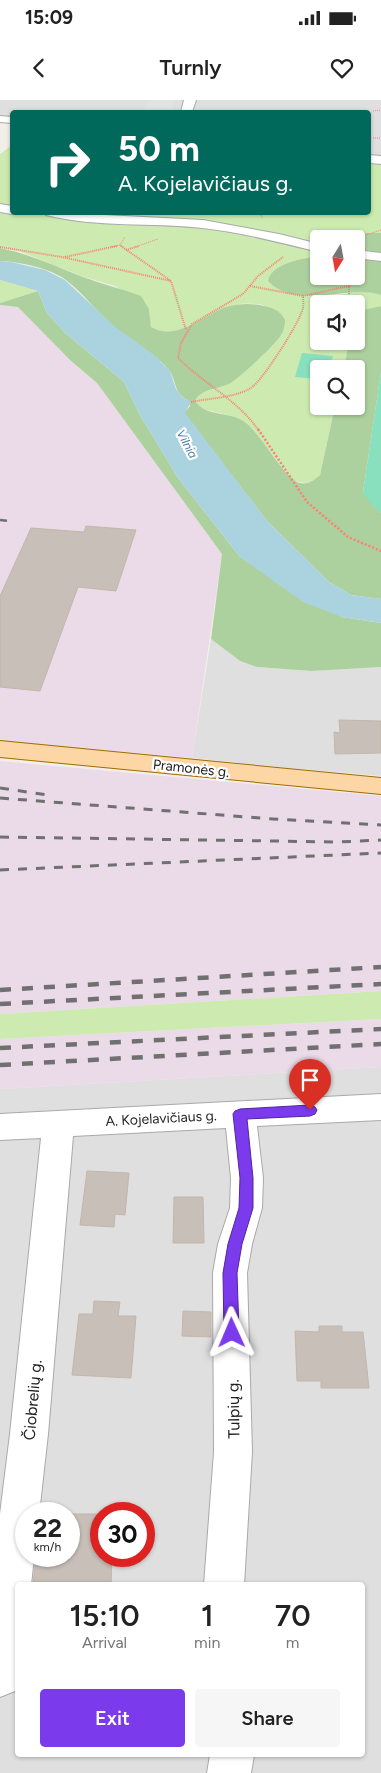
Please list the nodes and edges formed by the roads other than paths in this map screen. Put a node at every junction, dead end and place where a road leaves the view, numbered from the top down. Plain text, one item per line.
1 (64, 215) edge
2 (130, 217) edge
3 (310, 246) edge
4 (365, 255) edge
5 (379, 257) edge
6 (0, 749) edge
7 (381, 786) edge
8 (381, 1107) edge
9 (240, 1114) junction
10 (58, 1124) junction
11 (0, 1126) edge
12 (224, 1582) edge
13 (0, 1676) edge
14 (232, 1757) edge
15 (229, 1773) edge

1 - 2 street
2 - 3 street
4 - 5 street
6 - 7 main road, Pramonės g.
8 - 9 street, A. Kojelavičiaus g.
9 - 10 street, A. Kojelavičiaus g.
9 - 12 street, Tulpių g.
10 - 11 street, A. Kojelavičiaus g.
10 - 13 street, Čiobrelių g.
14 - 15 street

